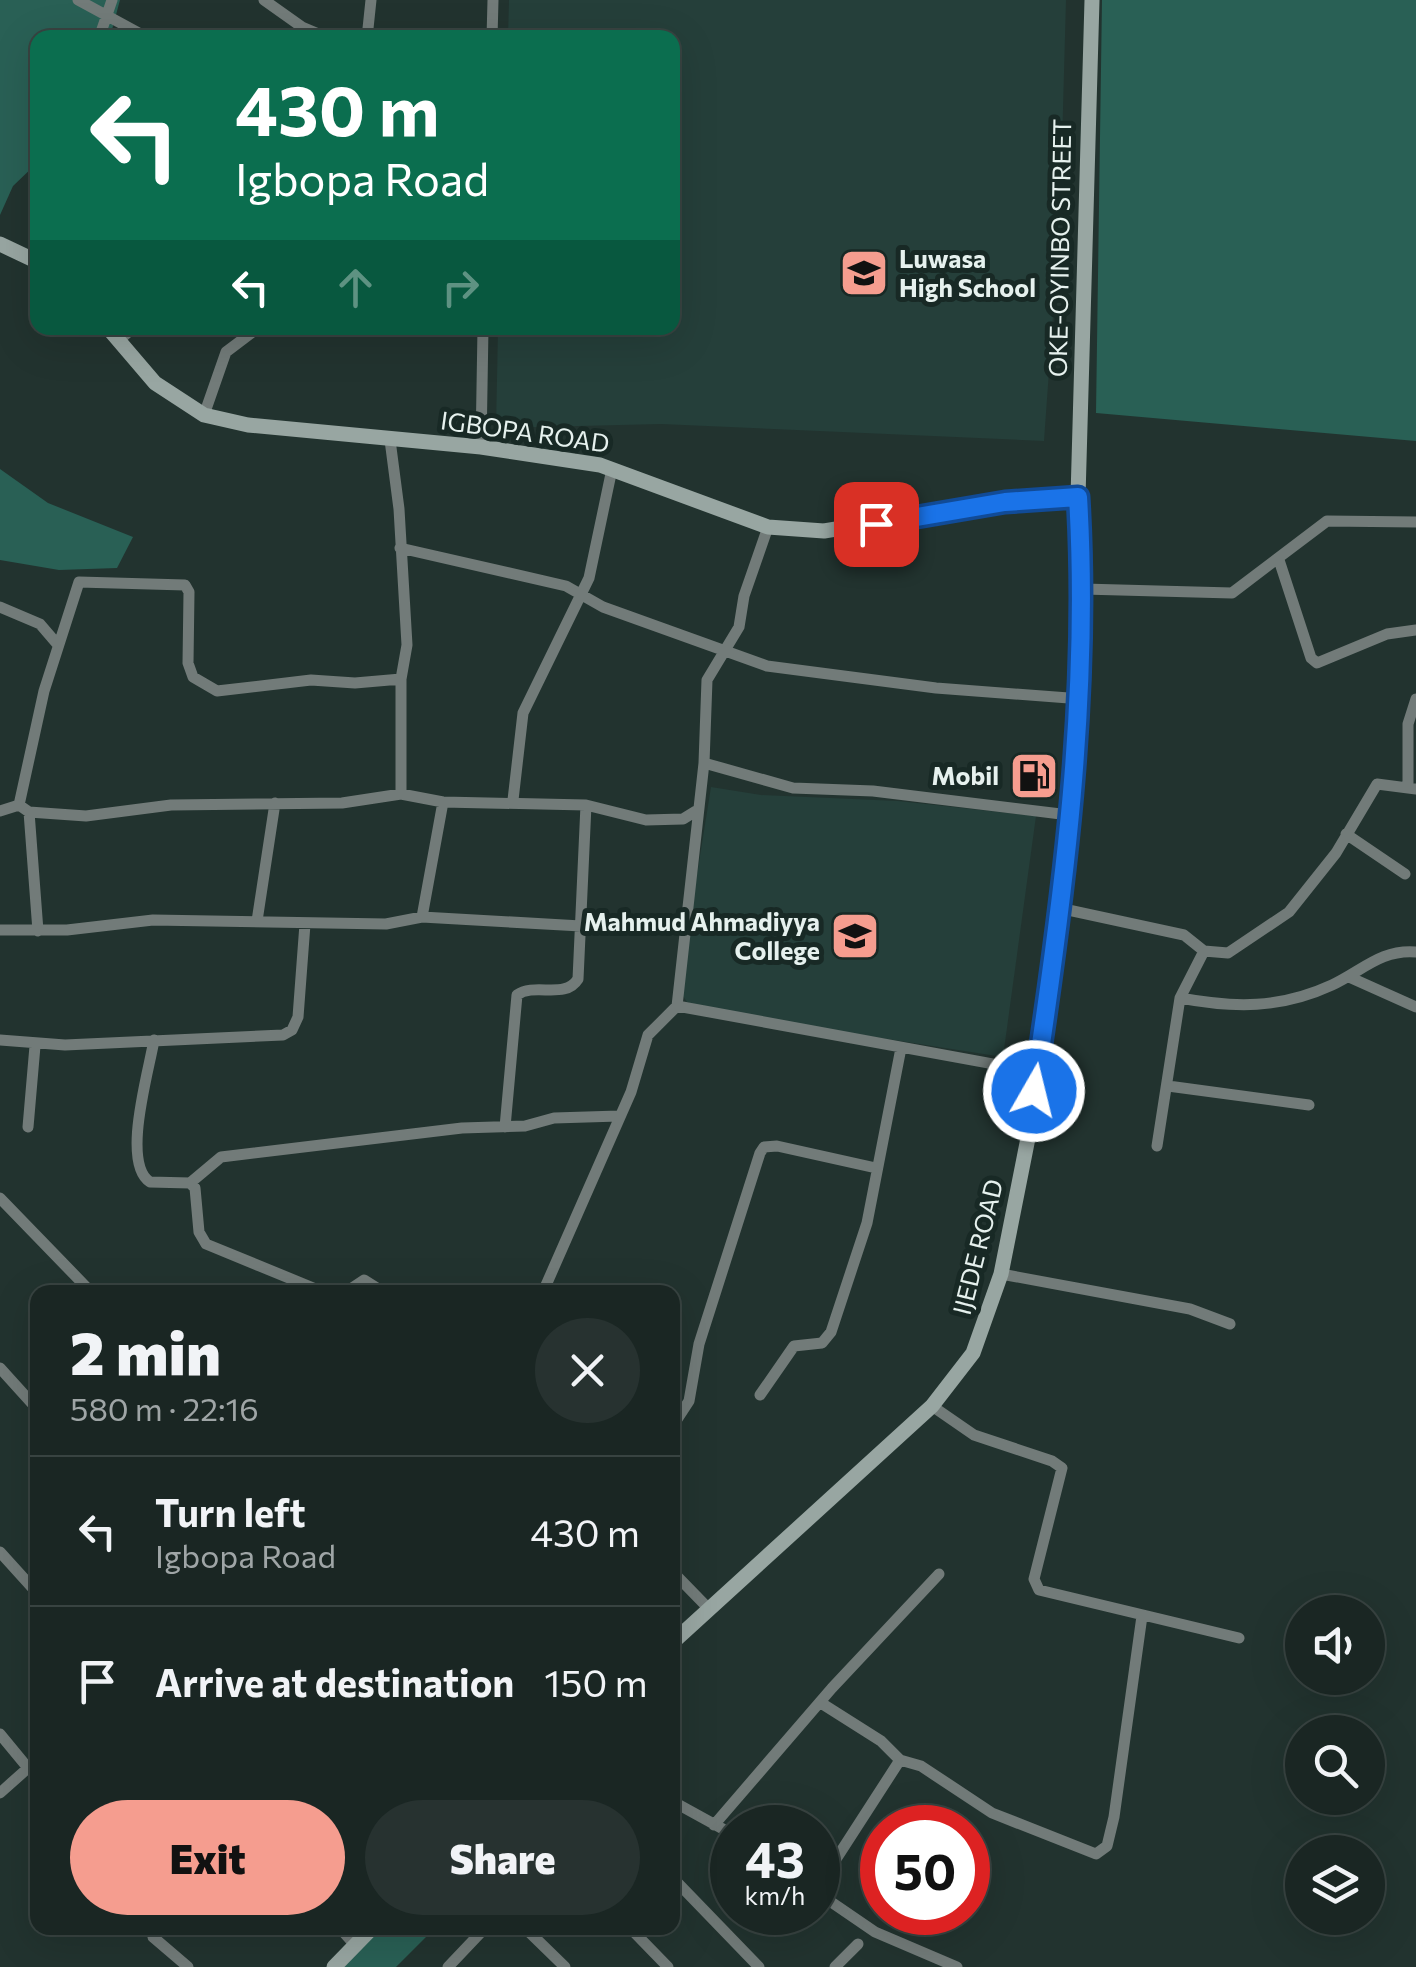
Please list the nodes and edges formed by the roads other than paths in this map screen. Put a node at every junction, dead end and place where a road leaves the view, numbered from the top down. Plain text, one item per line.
1 (78, 0) edge
2 (112, 0) edge
3 (264, 0) edge
4 (371, 0) edge
5 (492, 0) edge
6 (1092, 0) edge
7 (106, 17) junction
8 (102, 30) edge
9 (132, 30) edge
10 (311, 30) edge
11 (369, 30) edge
12 (492, 30) edge
13 (0, 244) edge
14 (30, 252) edge
15 (115, 335) edge
16 (249, 335) edge
17 (483, 335) edge
18 (204, 415) junction
19 (390, 440) junction
20 (481, 447) junction
21 (612, 469) junction
22 (1078, 497) junction
23 (1416, 522) edge
24 (768, 527) junction
25 (400, 548) junction
26 (1279, 560) junction
27 (1083, 589) junction
28 (580, 594) junction
29 (0, 607) edge
30 (1416, 630) edge
31 (58, 645) junction
32 (729, 649) junction
33 (402, 679) junction
34 (1416, 698) edge
35 (1082, 699) junction
36 (704, 763) junction
37 (1412, 788) edge
38 (401, 794) junction
39 (512, 800) junction
40 (443, 802) junction
41 (275, 803) junction
42 (586, 805) junction
43 (24, 809) junction
44 (0, 812) edge
45 (1069, 815) junction
46 (689, 823) junction
47 (1346, 834) junction
48 (1405, 874) dead end
49 (1058, 908) junction
50 (422, 917) junction
51 (257, 921) junction
52 (305, 924) junction
53 (580, 926) junction
54 (0, 930) edge
55 (38, 930) junction
56 (1204, 952) junction
57 (1416, 952) edge
58 (1349, 977) junction
59 (1180, 998) junction
60 (677, 1006) junction
61 (1416, 1007) edge
62 (0, 1040) edge
63 (154, 1040) junction
64 (36, 1046) junction
65 (901, 1048) junction
66 (1037, 1072) junction
67 (1168, 1086) junction
68 (1310, 1105) dead end
69 (619, 1116) junction
70 (28, 1126) dead end
71 (505, 1127) junction
72 (1157, 1146) dead end
73 (876, 1168) junction
74 (190, 1183) junction
75 (0, 1198) edge
76 (5, 1214) edge
77 (1002, 1274) junction
78 (82, 1285) edge
79 (307, 1285) edge
80 (546, 1285) edge
81 (1230, 1324) dead end
82 (0, 1368) edge
83 (5, 1384) edge
84 (760, 1395) dead end
85 (30, 1404) edge
86 (932, 1406) junction
87 (680, 1415) edge
88 (0, 1552) edge
89 (939, 1574) dead end
90 (680, 1579) edge
91 (30, 1585) edge
92 (710, 1609) junction
93 (1142, 1616) junction
94 (680, 1637) edge
95 (1239, 1638) dead end
96 (821, 1703) junction
97 (0, 1734) edge
98 (900, 1760) junction
99 (28, 1768) joint
100 (0, 1793) edge
101 (732, 1805) edge
102 (680, 1806) edge
103 (710, 1823) edge
104 (840, 1855) edge
105 (680, 1885) edge
106 (840, 1906) edge
107 (347, 1935) edge
108 (365, 1935) edge
109 (479, 1935) edge
110 (533, 1935) edge
111 (637, 1935) edge
112 (152, 1937) dead end
113 (858, 1944) dead end
114 (356, 1945) junction
115 (456, 1964) edge
116 (188, 1967) edge
117 (334, 1967) edge
118 (565, 1967) edge
119 (668, 1967) edge
120 (759, 1967) edge
121 (836, 1967) edge
122 (957, 1967) edge

1 - 7 street
2 - 7 street
3 - 10 street
4 - 11 street
5 - 12 street
6 - 22 main road, OKE-OYINBO STREET
7 - 8 street
7 - 9 street
13 - 14 main road
15 - 18 main road, IGBOPA ROAD
16 - 18 street
17 - 20 street
18 - 19 main road, IGBOPA ROAD
19 - 20 main road, IGBOPA ROAD
19 - 25 street
20 - 21 main road, IGBOPA ROAD
21 - 24 main road, IGBOPA ROAD
21 - 28 street
22 - 24 main road, IGBOPA ROAD
22 - 27 main road, IJEDE ROAD
23 - 26 street
24 - 32 street
25 - 28 street
25 - 33 street
26 - 27 street
26 - 30 street
27 - 35 main road, IJEDE ROAD
28 - 32 street
28 - 39 street
29 - 31 street
31 - 33 street
31 - 43 street
32 - 35 street
32 - 36 street
33 - 38 street
34 - 37 street
35 - 45 main road, IJEDE ROAD
36 - 45 street
36 - 46 street
37 - 47 street
38 - 40 street
38 - 41 street
39 - 40 street
39 - 42 street
40 - 50 street
41 - 43 street
41 - 51 street
42 - 46 street
42 - 53 street
43 - 44 street
43 - 55 street
45 - 49 main road, IJEDE ROAD
46 - 60 street
47 - 48 street
47 - 56 street
49 - 56 street
49 - 66 main road, IJEDE ROAD
50 - 52 street
50 - 53 street
51 - 52 street
51 - 55 street
52 - 63 street
53 - 71 street
54 - 55 street
56 - 59 street
57 - 58 street
58 - 59 street
58 - 61 street
59 - 67 street
60 - 65 street
60 - 69 street
62 - 64 street
63 - 64 street
63 - 74 street
64 - 70 street
65 - 66 street
65 - 73 street
66 - 77 main road, IJEDE ROAD
67 - 68 street
67 - 72 street
69 - 71 street
69 - 80 street
71 - 74 street
73 - 84 street
73 - 87 street
74 - 79 street
75 - 76 street
76 - 78 street
77 - 81 street
77 - 86 main road, IJEDE ROAD
82 - 83 street
83 - 85 street
86 - 92 main road, IJEDE ROAD
86 - 93 street
88 - 91 street
89 - 96 street
90 - 92 street
92 - 94 main road, IJEDE ROAD
93 - 95 street
93 - 98 street
96 - 98 street
96 - 101 street
97 - 99 street
98 - 104 street
99 - 100 street
102 - 103 street
105 - 120 street
106 - 122 street
107 - 114 street
108 - 114 main road
109 - 115 street
110 - 118 street
111 - 119 street
112 - 116 street
113 - 121 street
114 - 117 main road

